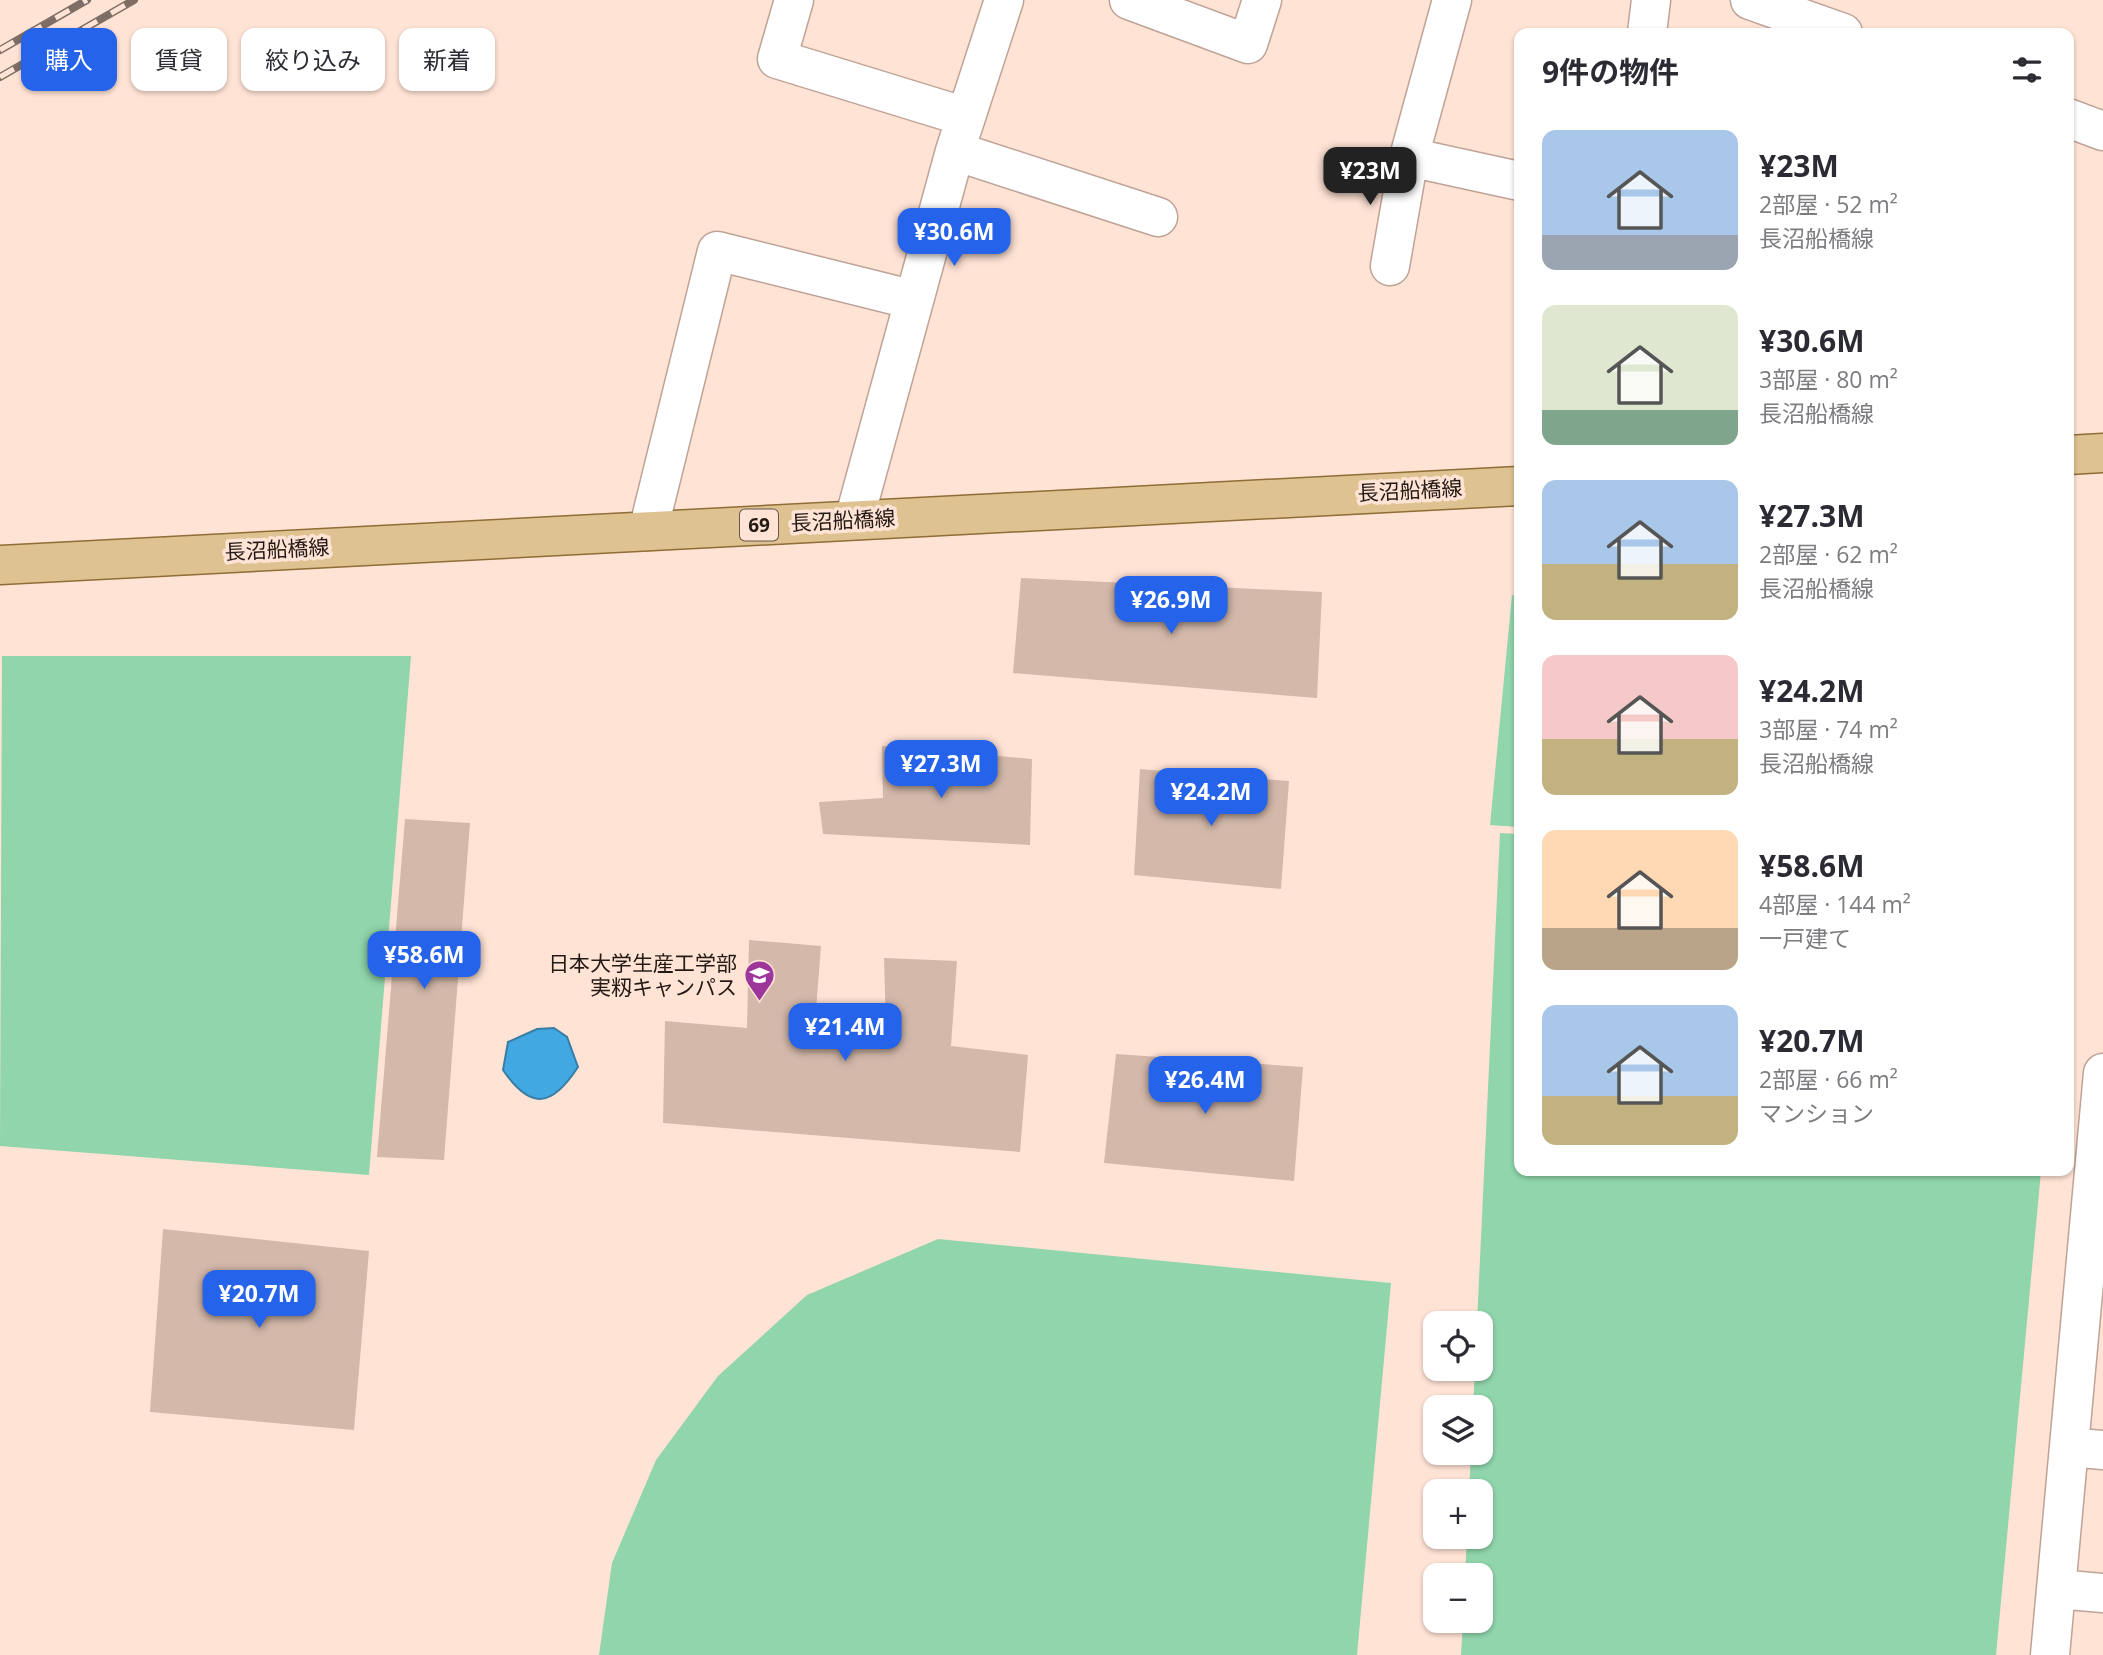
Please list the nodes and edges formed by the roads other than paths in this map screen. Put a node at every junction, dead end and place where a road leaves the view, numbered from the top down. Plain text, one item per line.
1 (794, 0) edge
2 (1004, 0) edge
3 (1129, 0) edge
4 (1262, 0) edge
5 (1452, 0) edge
6 (1651, 0) edge
7 (1750, 0) edge
8 (1648, 28) edge
9 (1829, 28) edge
10 (2074, 120) edge
11 (2103, 131) edge
12 (961, 134) junction
13 (1409, 158) junction
14 (1514, 180) edge
15 (1158, 217) dead end
16 (1390, 266) dead end
17 (915, 300) junction
18 (2103, 453) edge
19 (2074, 455) edge
20 (1514, 486) edge
21 (854, 520) junction
22 (648, 531) junction
23 (0, 565) edge
24 (2103, 1075) edge
25 (2098, 1169) edge
26 (2094, 1264) edge
27 (2086, 1448) edge
28 (2057, 1589) junction
29 (2103, 1593) edge
30 (2050, 1655) edge

1 - 12 street
2 - 12 street
3 - 4 street
5 - 13 street
6 - 8 street
7 - 9 street
10 - 11 street
12 - 15 street
12 - 17 street
13 - 14 street
13 - 16 street
17 - 21 street
17 - 22 street
18 - 19 main road
20 - 21 main road, 長沼船橋線 / 69
21 - 22 main road, 長沼船橋線 / 69
22 - 23 main road, 長沼船橋線 / 69
24 - 25 street
25 - 26 street
26 - 27 street
27 - 28 street
28 - 29 street
28 - 30 street

